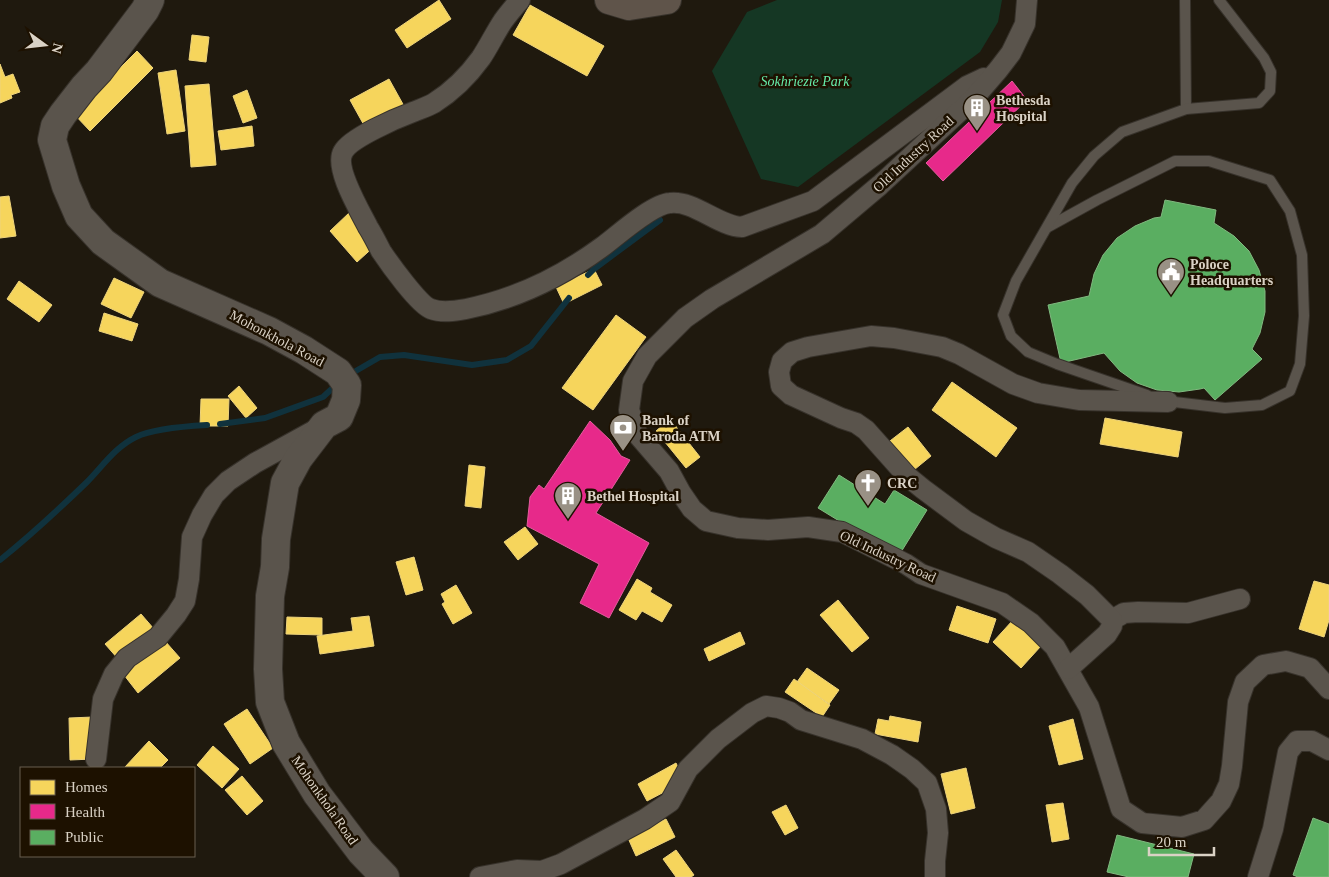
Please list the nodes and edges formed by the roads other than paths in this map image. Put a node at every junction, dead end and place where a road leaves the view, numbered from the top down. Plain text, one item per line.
1 (150, 0) edge
2 (520, 0) edge
3 (609, 0) edge
4 (667, 0) edge
5 (1027, 0) edge
6 (1184, 0) edge
7 (1219, 0) edge
8 (998, 70) junction
9 (1186, 109) junction
10 (1048, 227) junction
11 (1168, 402) junction
12 (324, 425) junction
13 (1240, 599) dead end
14 (1112, 620) junction
15 (1068, 669) junction
16 (1329, 688) edge
17 (1329, 750) edge
18 (96, 760) dead end
19 (385, 877) edge
20 (480, 877) edge
21 (935, 877) edge
22 (1258, 877) edge

1 - 12 street, Mohonkhola Road
2 - 8 street
3 - 4 highway
5 - 8 street, Old Industry Road
6 - 9 lane
7 - 9 lane
8 - 15 street, Old Industry Road
9 - 10 lane
10 - 11 lane
10 - 11 lane
11 - 14 street
12 - 18 street
12 - 19 street, Mohonkhola Road
13 - 14 street
14 - 15 street
15 - 16 street, Old Industry Road
17 - 22 street
20 - 21 street

